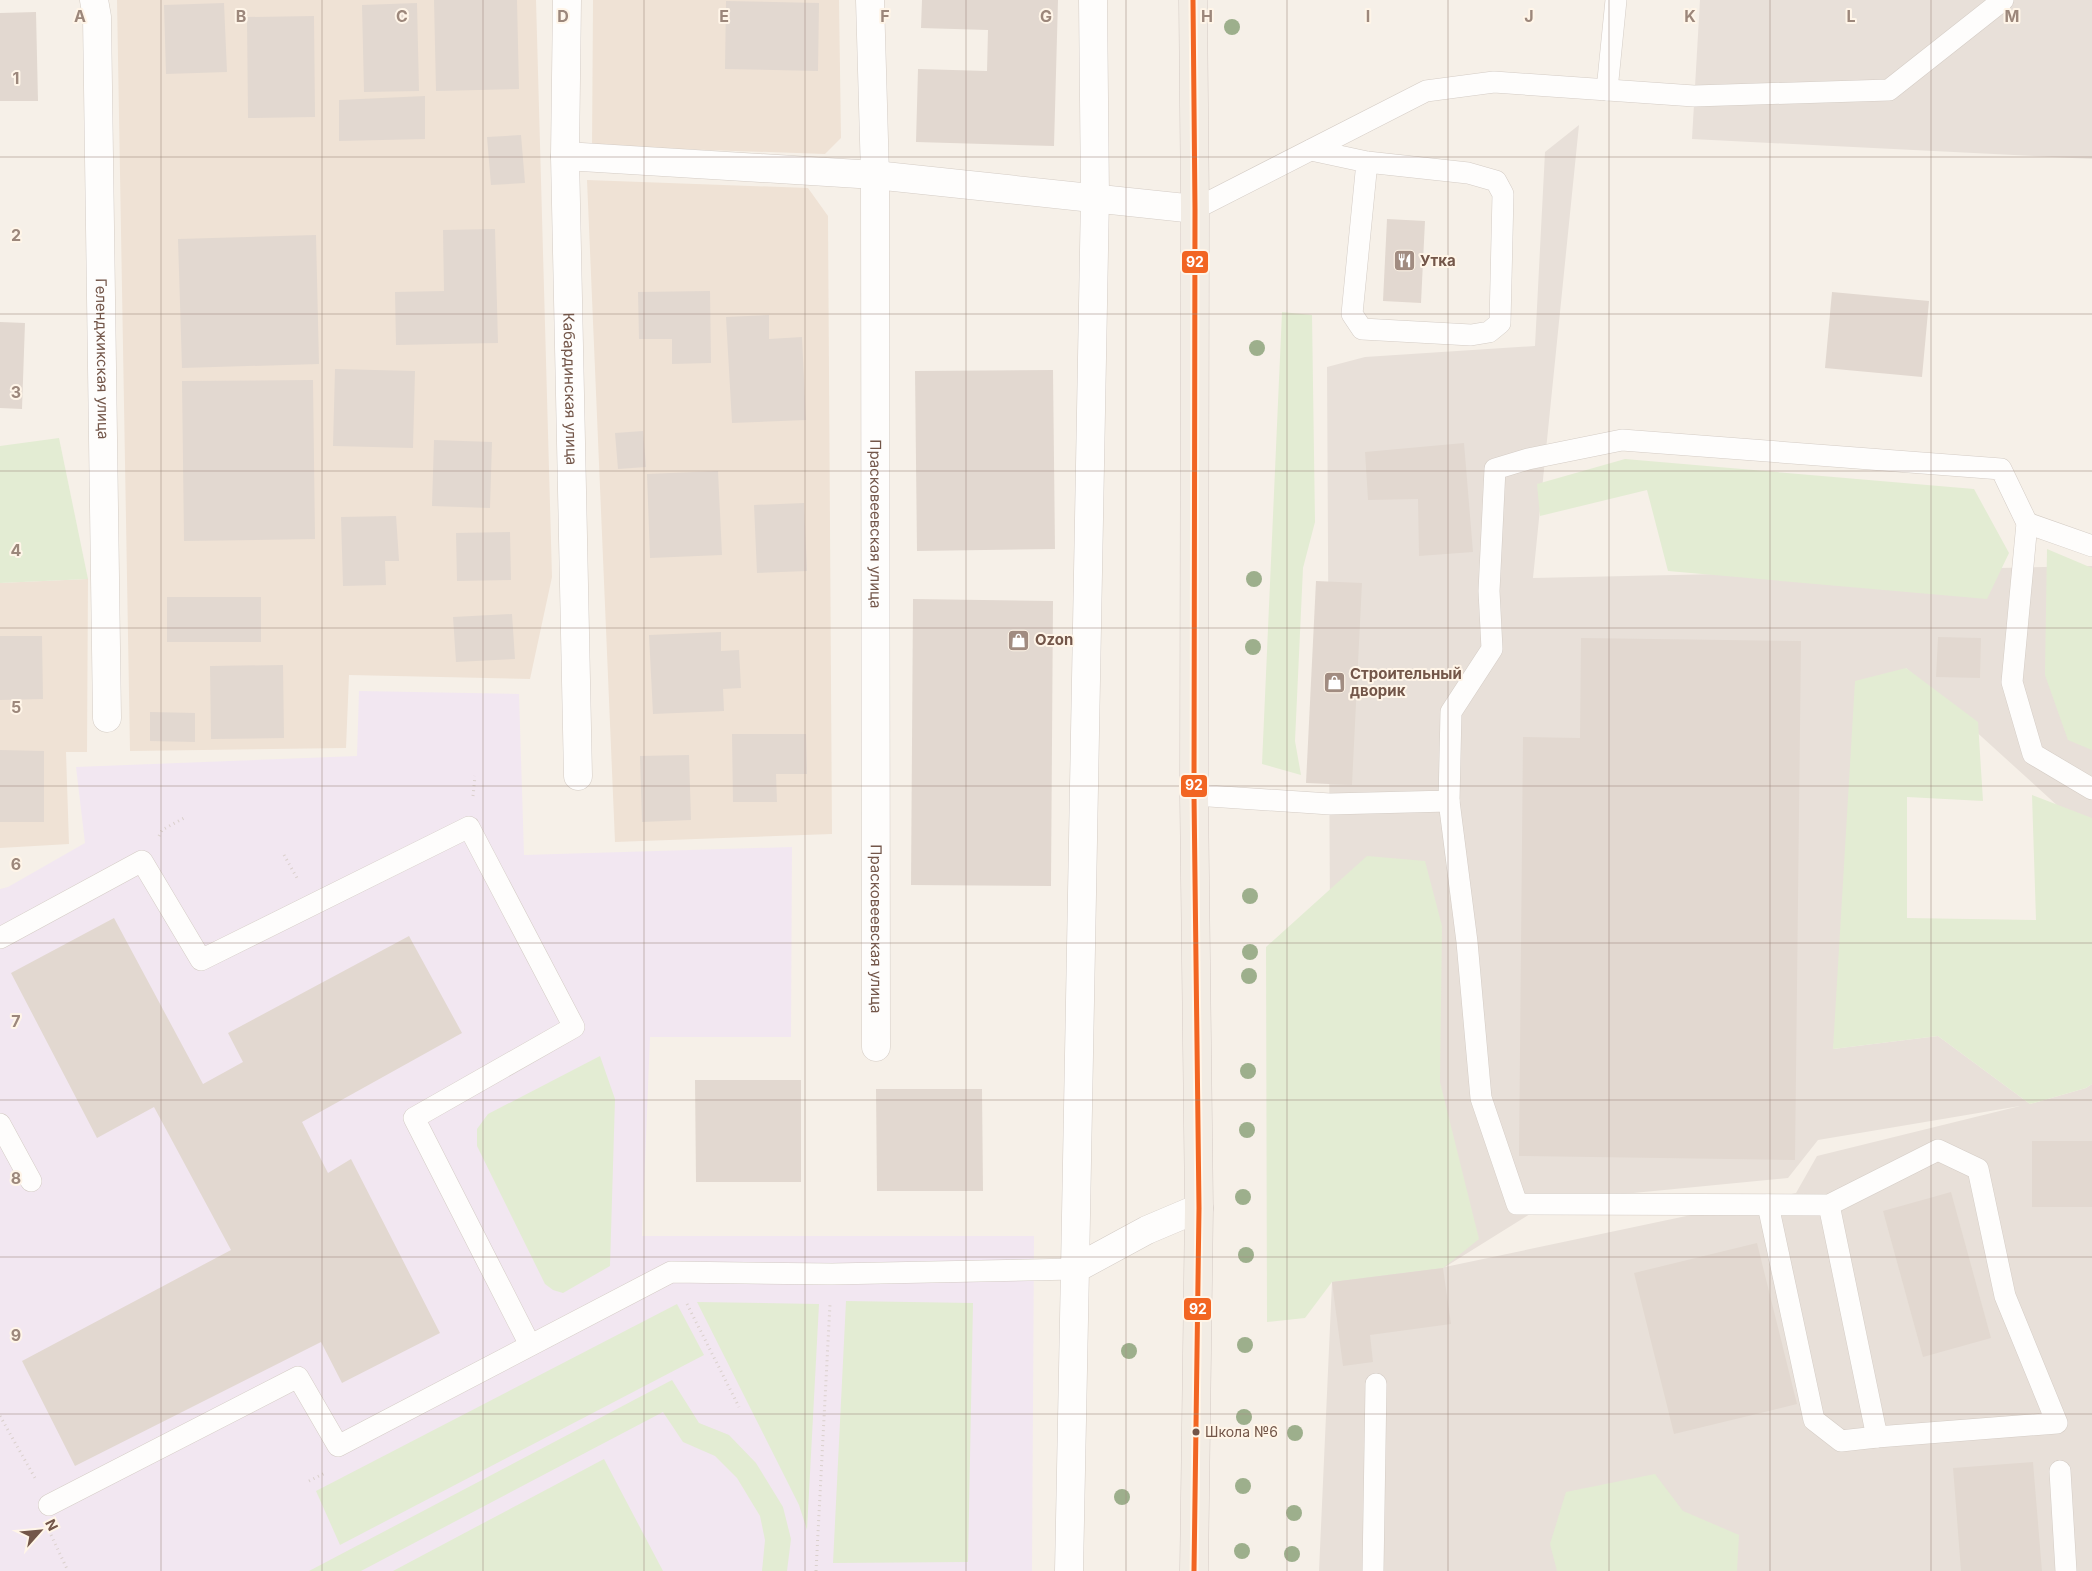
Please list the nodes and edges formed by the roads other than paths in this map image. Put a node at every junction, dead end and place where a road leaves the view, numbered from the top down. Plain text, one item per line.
1 (94, 0) edge
2 (567, 0) edge
3 (870, 0) edge
4 (1093, 0) edge
5 (1193, 0) edge
6 (1616, 0) edge
7 (2003, 0) edge
8 (1607, 90) junction
9 (1311, 150) junction
10 (565, 156) junction
11 (1367, 162) junction
12 (875, 175) junction
13 (1095, 197) junction
14 (1196, 208) junction
15 (2027, 523) junction
16 (2092, 546) edge
17 (107, 718) dead end
18 (578, 776) dead end
19 (2092, 789) edge
20 (1194, 795) junction
21 (1449, 801) junction
22 (0, 938) edge
23 (876, 1047) dead end
24 (0, 1124) edge
25 (31, 1181) dead end
26 (1768, 1205) junction
27 (1829, 1206) junction
28 (1199, 1208) junction
29 (1075, 1269) junction
30 (530, 1345) junction
31 (1376, 1384) dead end
32 (1877, 1437) junction
33 (2060, 1471) dead end
34 (49, 1505) road end
35 (1069, 1571) edge
36 (1194, 1571) edge
37 (1373, 1571) edge
38 (2066, 1571) edge

1 - 17 street, Геленджикская улица
2 - 10 street, Кабардинская улица
3 - 12 street, Прасковеевская улица
4 - 13 street
5 - 14 main road
6 - 8 lane
7 - 8 lane
8 - 9 lane
9 - 11 lane
9 - 14 lane
10 - 12 street
10 - 18 street, Кабардинская улица
11 - 11 lane
12 - 13 street
12 - 23 street, Прасковеевская улица
13 - 14 street
13 - 29 street
14 - 20 main road
15 - 16 lane
15 - 19 lane
15 - 21 lane
20 - 21 lane
20 - 28 main road
21 - 26 lane
22 - 30 lane
24 - 25 lane
26 - 27 lane
26 - 32 lane
27 - 32 lane
27 - 32 lane
28 - 29 street
28 - 36 main road
29 - 30 lane
29 - 35 street
30 - 34 lane
31 - 37 lane
33 - 38 lane

